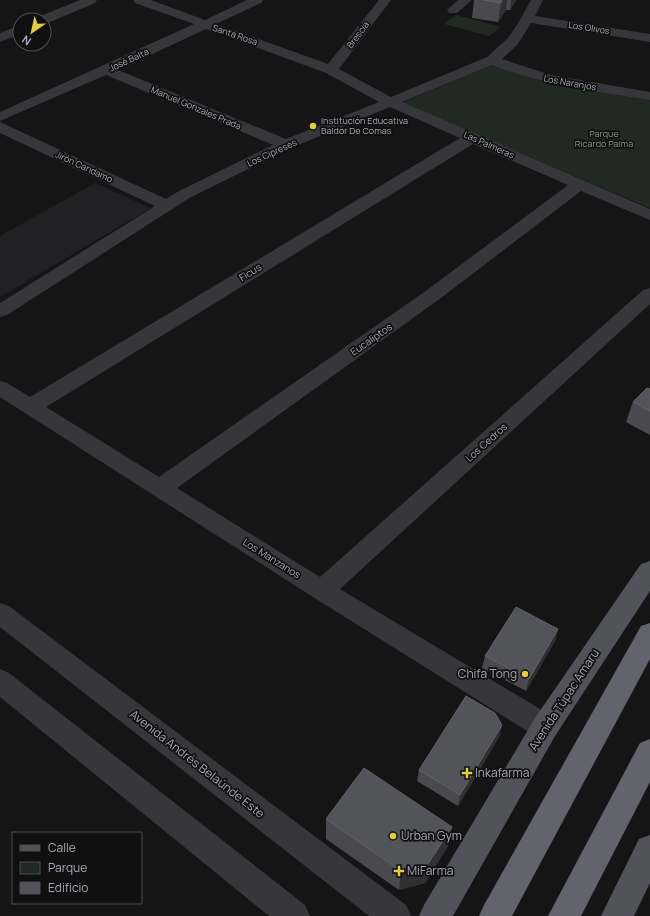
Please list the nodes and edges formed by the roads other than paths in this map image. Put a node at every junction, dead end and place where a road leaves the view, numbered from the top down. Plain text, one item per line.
1 (91, 0) edge
2 (139, 0) edge
3 (257, 0) edge
4 (385, 0) edge
5 (466, 0) edge
6 (537, 0) edge
7 (453, 10) dead end
8 (52, 16) edge
9 (528, 19) junction
10 (205, 25) junction
11 (12, 33) edge
12 (0, 38) edge
13 (650, 38) edge
14 (492, 60) junction
15 (106, 70) junction
16 (331, 70) junction
17 (650, 96) edge
18 (390, 102) junction
19 (0, 117) edge
20 (0, 128) edge
21 (471, 138) junction
22 (286, 145) junction
23 (579, 185) junction
24 (168, 206) junction
25 (650, 214) edge
26 (650, 294) edge
27 (0, 311) edge
28 (0, 388) edge
29 (30, 407) junction
30 (160, 488) junction
31 (650, 571) edge
32 (322, 590) junction
33 (0, 613) edge
34 (650, 634) edge
35 (0, 681) edge
36 (545, 727) junction
37 (650, 752) edge
38 (650, 850) edge
39 (294, 916) edge
40 (395, 916) edge
41 (435, 916) edge
42 (495, 916) edge
43 (564, 916) edge
44 (617, 916) edge

1 - 8 street
2 - 10 street, Santa Rosa
3 - 10 street, José Balta
4 - 16 street, Brescia
5 - 7 street
6 - 9 street, Los Cipreses
9 - 13 street, Los Olivos
9 - 14 street, Los Cipreses
10 - 15 street, José Balta
10 - 16 street, Santa Rosa
11 - 12 street
14 - 17 street, Los Naranjos
14 - 18 street, Los Cipreses
15 - 19 street, José Balta
15 - 22 street, Manuel Gonzales Prada
16 - 18 street, Las Palmeras
18 - 21 street, Las Palmeras
18 - 22 street, Los Cipreses
20 - 24 street, Jirón Candamo
21 - 23 street, Las Palmeras
21 - 29 street, Ficus
22 - 24 street, Los Cipreses
23 - 25 street, Las Palmeras
23 - 30 street, Eucaliptos
24 - 27 street, Los Cipreses
26 - 32 street, Los Cedros
28 - 29 street, Los Manzanos
29 - 30 street, Los Manzanos
30 - 32 street, Los Manzanos
31 - 36 main road, Avenida Túpac Amaru
32 - 36 street, Los Manzanos
33 - 40 street, Avenida Andrés Belaúnde Este
34 - 42 highway
35 - 39 street
36 - 41 main road, Avenida Túpac Amaru
37 - 43 highway
38 - 44 main road

